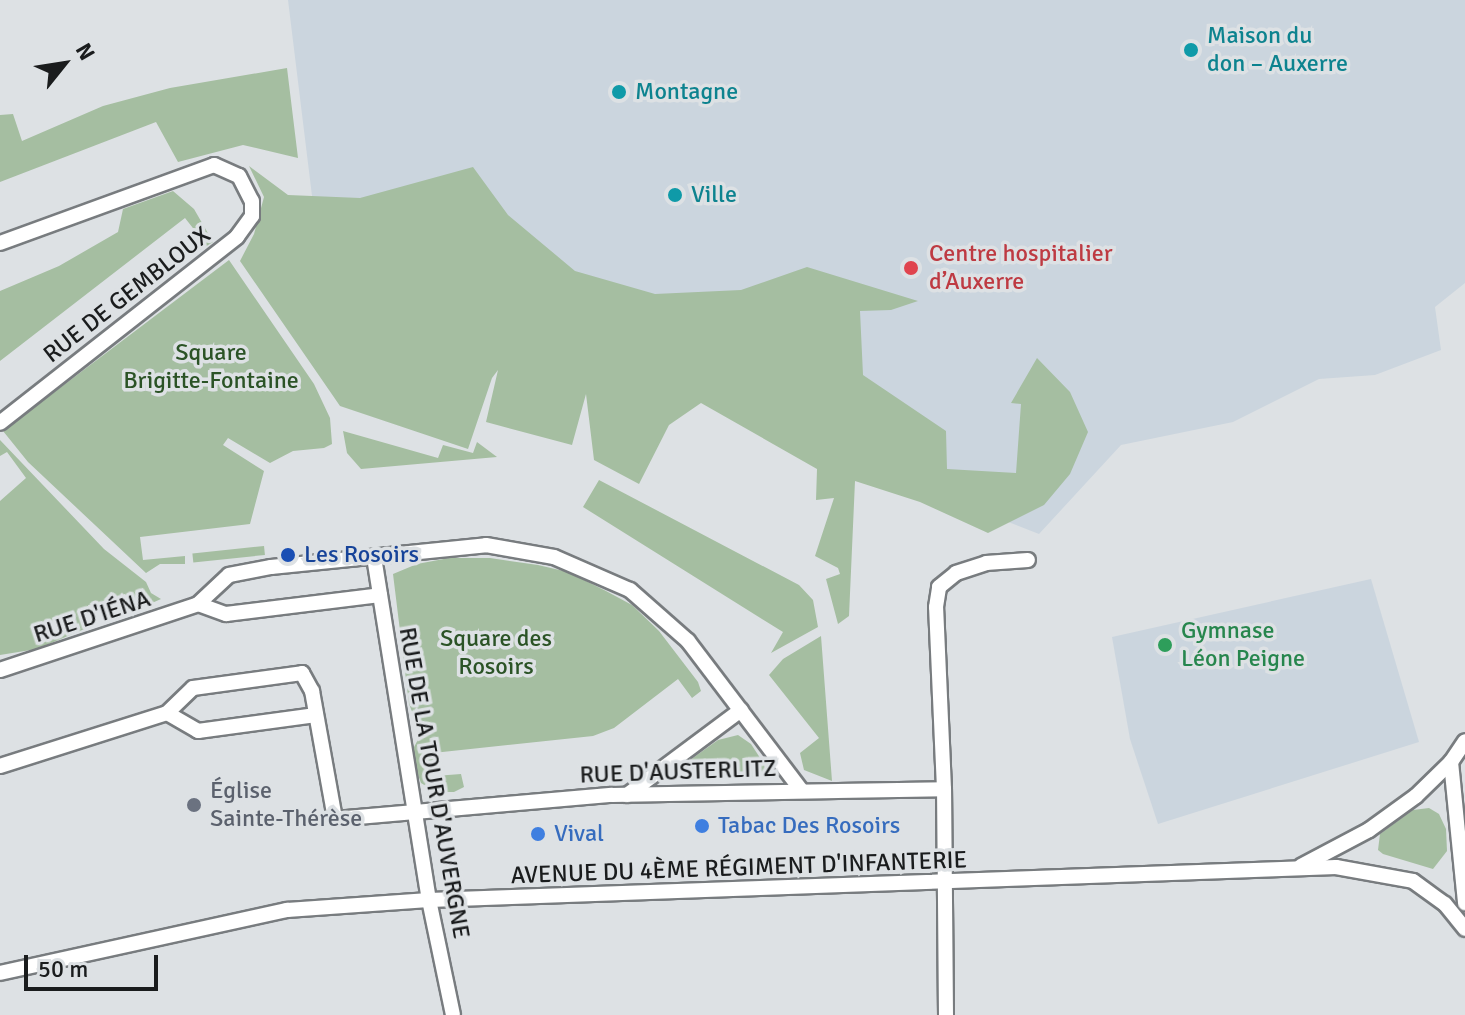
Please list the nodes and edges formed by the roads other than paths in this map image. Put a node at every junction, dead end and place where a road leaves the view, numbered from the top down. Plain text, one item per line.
1 (0, 243) edge
2 (0, 423) edge
3 (374, 557) junction
4 (1028, 560) dead end
5 (380, 595) junction
6 (198, 604) junction
7 (0, 670) edge
8 (741, 710) junction
9 (167, 713) junction
10 (316, 715) junction
11 (1465, 741) edge
12 (1451, 762) junction
13 (0, 766) edge
14 (944, 789) junction
15 (801, 790) junction
16 (627, 795) junction
17 (414, 811) junction
18 (1297, 868) junction
19 (945, 884) junction
20 (429, 900) junction
21 (1465, 903) edge
22 (1465, 929) edge
23 (0, 973) edge
24 (453, 1015) edge
25 (946, 1015) edge

1 - 2 street, RUE DE GEMBLOUX
3 - 5 street, RUE DE LA TOUR D'AUVERGNE
3 - 6 street, RUE D'IÉNA
3 - 8 street, RUE D'IÉNA
4 - 14 street
5 - 6 street
5 - 17 street, RUE DE LA TOUR D'AUVERGNE
6 - 7 street, RUE D'IÉNA
8 - 15 street, RUE D'IÉNA
8 - 16 street
9 - 10 street
9 - 10 street
9 - 13 street
10 - 17 street, RUE D'AUSTERLITZ
11 - 12 street
12 - 18 street
12 - 21 street
14 - 15 street, RUE D'AUSTERLITZ
14 - 19 street
15 - 16 street, RUE D'AUSTERLITZ
16 - 17 street, RUE D'AUSTERLITZ
17 - 20 street, RUE DE LA TOUR D'AUVERGNE
18 - 19 street, AVENUE DU 4ÈME RÉGIMENT D'INFANTERIE
18 - 22 street, AVENUE DU 4ÈME RÉGIMENT D'INFANTERIE
19 - 20 street, AVENUE DU 4ÈME RÉGIMENT D'INFANTERIE
19 - 25 street
20 - 23 street, AVENUE DU 4ÈME RÉGIMENT D'INFANTERIE
20 - 24 street, RUE DE LA TOUR D'AUVERGNE

